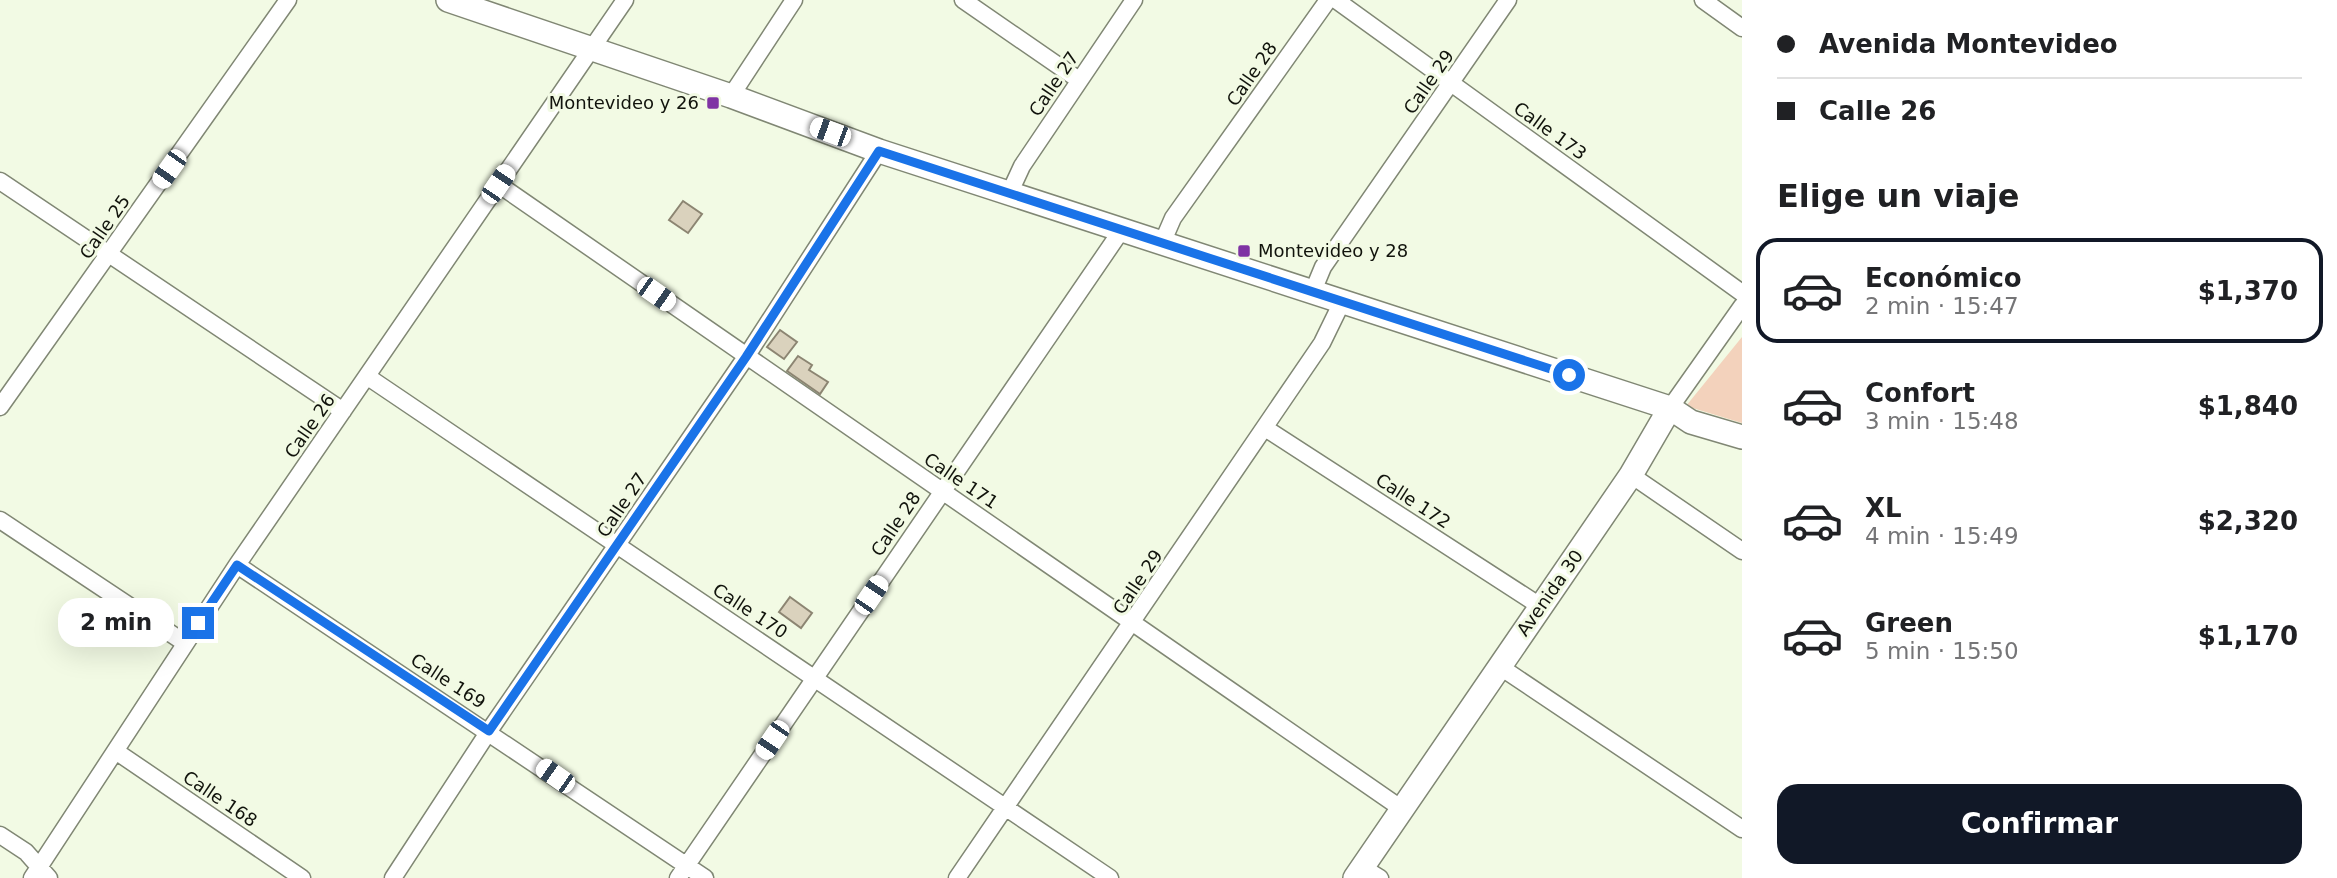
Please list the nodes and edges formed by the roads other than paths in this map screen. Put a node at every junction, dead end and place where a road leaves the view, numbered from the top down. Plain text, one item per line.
1 (288, 0) edge
2 (448, 0) edge
3 (625, 0) edge
4 (794, 0) edge
5 (963, 0) edge
6 (1134, 0) edge
7 (1328, 0) edge
8 (1336, 0) edge
9 (1508, 0) edge
10 (1703, 0) edge
11 (1742, 28) edge
12 (592, 47) junction
13 (1079, 80) junction
14 (1451, 85) junction
15 (732, 96) junction
16 (879, 151) junction
17 (0, 181) edge
18 (498, 184) junction
19 (1010, 192) junction
20 (1124, 228) junction
21 (1163, 241) junction
22 (110, 253) junction
23 (1314, 291) junction
24 (1742, 293) edge
25 (1342, 302) junction
26 (1742, 306) edge
27 (746, 357) junction
28 (368, 377) junction
29 (0, 407) edge
30 (1670, 408) junction
31 (343, 411) junction
32 (1265, 428) junction
33 (1742, 437) edge
34 (1631, 475) junction
35 (942, 491) junction
36 (0, 520) edge
37 (617, 547) junction
38 (1742, 551) edge
39 (237, 565) junction
40 (1540, 606) junction
41 (1134, 622) junction
42 (185, 643) junction
43 (1499, 666) junction
44 (814, 677) junction
45 (489, 731) junction
46 (117, 752) junction
47 (1006, 808) junction
48 (1402, 809) junction
49 (1742, 829) edge
50 (0, 835) edge
51 (682, 872) edge
52 (40, 874) edge
53 (1366, 874) edge
54 (302, 878) edge
55 (393, 878) edge
56 (705, 878) edge
57 (957, 878) edge
58 (1110, 878) edge

1 - 22 street, Calle 25
2 - 12 main road
3 - 12 street, Calle 26
4 - 15 street
5 - 13 street
6 - 13 street, Calle 27
7 - 21 street, Calle 28
8 - 14 street, Calle 173
9 - 14 street, Calle 29
10 - 11 street
12 - 15 main road
12 - 18 street, Calle 26
13 - 19 street, Calle 27
14 - 23 street, Calle 29
14 - 24 street, Calle 173
15 - 16 main road
16 - 19 main road
16 - 27 street, Calle 27
17 - 22 street
18 - 27 street, Calle 171
18 - 28 street, Calle 26
19 - 20 main road
20 - 21 main road
20 - 35 street, Calle 28
21 - 23 main road
22 - 29 street, Calle 25
22 - 31 street
23 - 25 main road
25 - 30 main road
25 - 32 street, Calle 29
26 - 30 street, Avenida 30
27 - 35 street, Calle 171
27 - 37 street, Calle 27
28 - 31 street, Calle 26
28 - 37 street, Calle 170
30 - 33 main road
30 - 34 main road, Avenida 30
31 - 39 street, Calle 26
32 - 40 street, Calle 172
32 - 41 street, Calle 29
34 - 38 street
34 - 40 main road, Avenida 30
35 - 41 street, Calle 171
35 - 44 street, Calle 28
36 - 42 street
37 - 44 street, Calle 170
37 - 45 street, Calle 27
39 - 42 street, Calle 26
39 - 45 street, Calle 169
40 - 43 main road, Avenida 30
41 - 47 street, Calle 29
41 - 48 street, Calle 171
42 - 46 street, Calle 26
43 - 48 main road, Avenida 30
43 - 49 street
44 - 47 street, Calle 170
44 - 51 street, Calle 28
45 - 51 street, Calle 169
45 - 55 street, Calle 27
46 - 52 street, Calle 26
46 - 54 street, Calle 168
47 - 57 street, Calle 29
47 - 58 street, Calle 170
48 - 53 main road, Avenida 30
50 - 52 street
51 - 56 street, Calle 169

